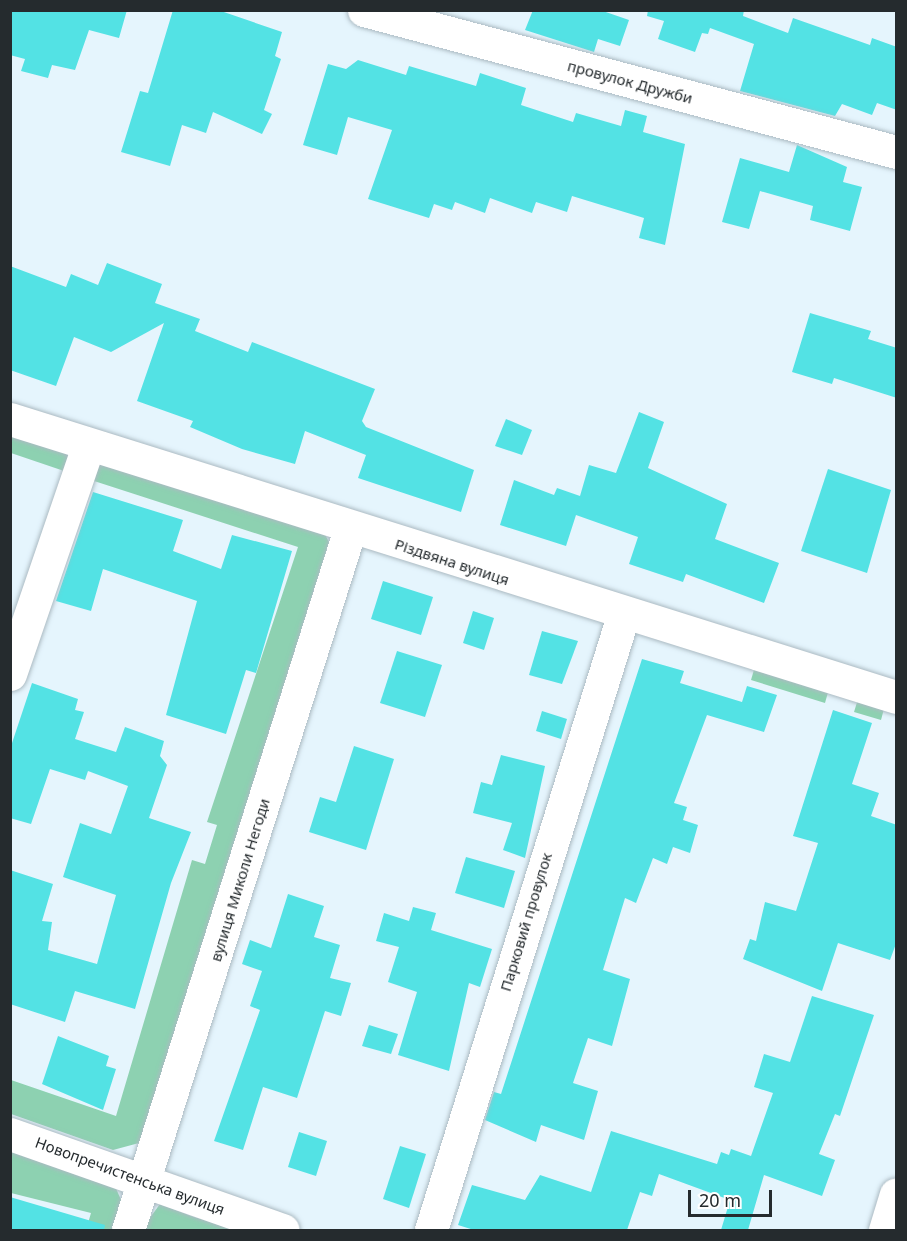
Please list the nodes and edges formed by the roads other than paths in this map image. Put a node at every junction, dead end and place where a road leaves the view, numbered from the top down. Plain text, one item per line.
1 (364, 10) edge
2 (897, 152) edge
3 (10, 419) edge
4 (88, 446) junction
5 (350, 529) junction
6 (623, 616) junction
7 (10, 674) edge
8 (897, 697) edge
9 (10, 1134) edge
10 (145, 1182) junction
11 (897, 1195) edge
12 (128, 1230) edge
13 (283, 1230) edge
14 (431, 1230) edge
15 (885, 1230) edge

1 - 2 street, провулок Дружби
3 - 4 street, Різдвяна вулиця
4 - 5 street, Різдвяна вулиця
4 - 7 street
5 - 6 street, Різдвяна вулиця
5 - 10 street, вулиця Миколи Негоди
6 - 8 street, Різдвяна вулиця
6 - 14 street, Парковий провулок
9 - 10 street, Новопречистенська вулиця
10 - 12 street, вулиця Миколи Негоди
10 - 13 street, Новопречистенська вулиця
11 - 15 street

